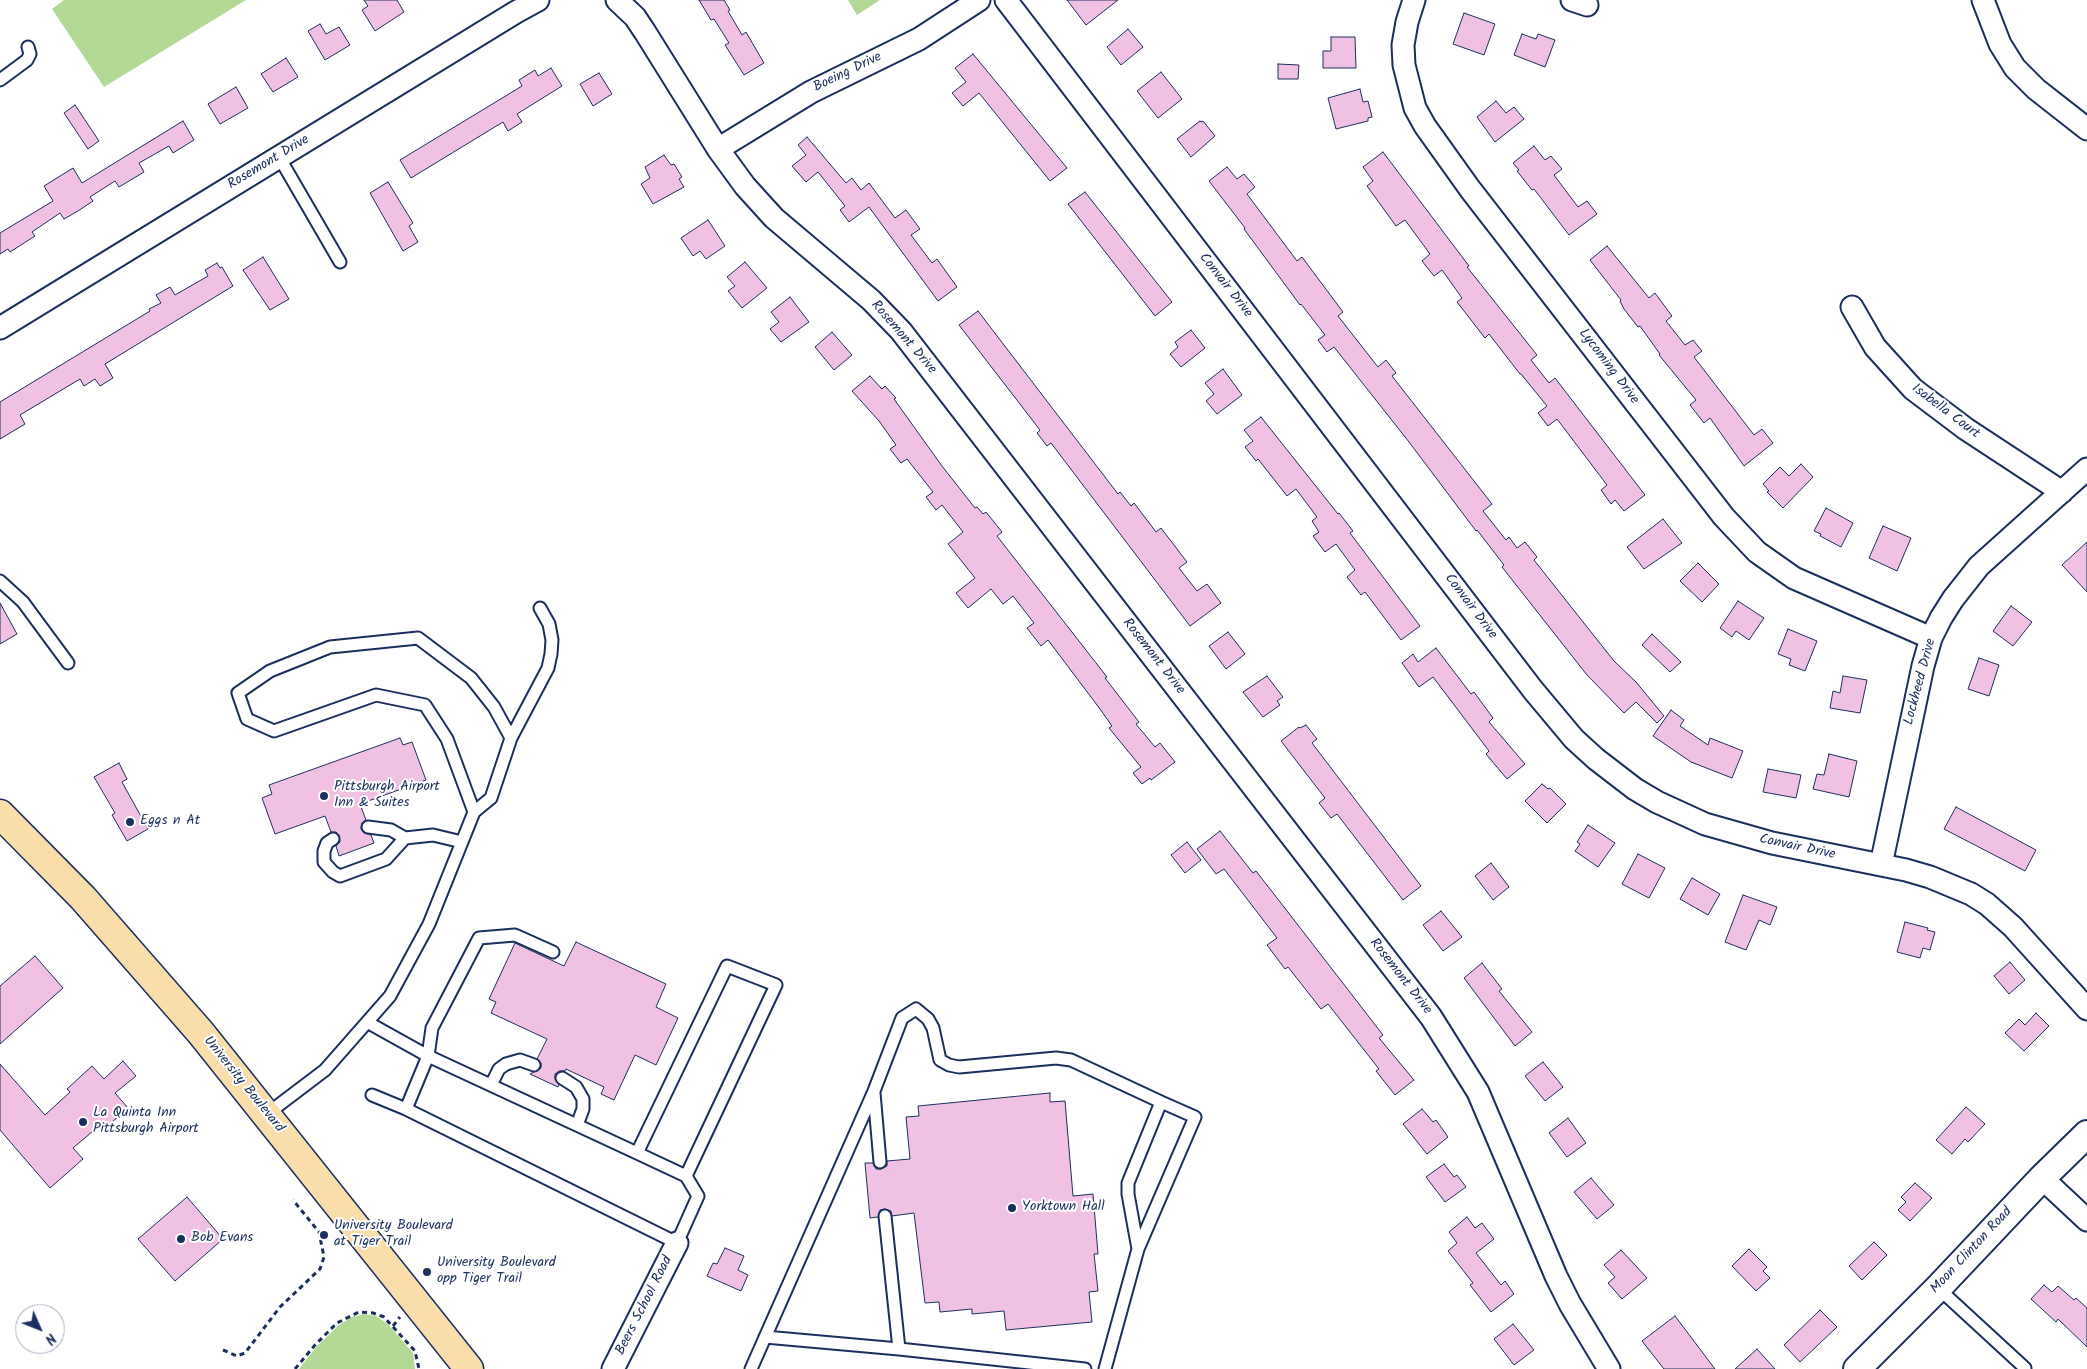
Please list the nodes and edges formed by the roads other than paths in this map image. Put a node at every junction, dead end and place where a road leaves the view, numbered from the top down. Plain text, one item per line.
1 (538, 0) edge
2 (617, 0) edge
3 (980, 0) edge
4 (1006, 0) edge
5 (1414, 0) edge
6 (1983, 0) edge
7 (28, 47) dead end
8 (0, 80) edge
9 (2087, 130) edge
10 (718, 149) junction
11 (279, 157) junction
12 (340, 262) dead end
13 (1852, 307) dead end
14 (0, 328) edge
15 (2087, 469) edge
16 (2062, 492) junction
17 (0, 581) edge
18 (540, 608) dead end
19 (1932, 638) junction
20 (68, 663) dead end
21 (511, 738) junction
22 (474, 812) junction
23 (0, 814) edge
24 (368, 827) dead end
25 (405, 838) junction
26 (333, 839) dead end
27 (462, 842) junction
28 (1881, 865) junction
29 (553, 952) dead end
30 (2087, 1009) edge
31 (367, 1022) junction
32 (428, 1056) junction
33 (534, 1065) dead end
34 (562, 1078) dead end
35 (492, 1085) junction
36 (874, 1091) junction
37 (372, 1095) dead end
38 (1161, 1102) junction
39 (406, 1109) junction
40 (266, 1114) junction
41 (577, 1125) junction
42 (2087, 1134) edge
43 (637, 1153) junction
44 (880, 1162) dead end
45 (686, 1176) junction
46 (2042, 1178) junction
47 (885, 1216) dead end
48 (2087, 1220) edge
49 (677, 1243) junction
50 (1138, 1249) junction
51 (1938, 1288) junction
52 (765, 1337) junction
53 (899, 1349) junction
54 (2025, 1368) edge
55 (469, 1369) edge
56 (613, 1369) edge
57 (751, 1369) edge
58 (1085, 1369) edge
59 (1105, 1369) edge
60 (1609, 1369) edge
61 (1857, 1369) edge

1 - 11 street, Rosemont Drive
2 - 10 street, Rosemont Drive
3 - 10 street, Boeing Drive
4 - 28 street, Convair Drive
5 - 19 street, Lycoming Drive
6 - 9 street
7 - 8 lane
10 - 60 street, Rosemont Drive
11 - 12 lane
11 - 14 street, Rosemont Drive
13 - 16 street, Isabella Court
15 - 16 street, Lockheed Drive
16 - 19 street, Lockheed Drive
17 - 20 lane
18 - 21 lane
19 - 28 street, Lockheed Drive
21 - 22 lane
21 - 22 lane
22 - 27 lane
23 - 40 main road, University Boulevard
24 - 25 lane
25 - 26 lane
25 - 27 lane
27 - 31 lane
28 - 30 street, Convair Drive
29 - 32 lane
31 - 32 lane
31 - 40 lane
32 - 35 lane
32 - 39 lane
33 - 35 lane
34 - 41 lane
35 - 41 lane
36 - 38 lane
36 - 44 lane
36 - 52 lane
37 - 39 lane
38 - 50 lane
38 - 50 lane
39 - 49 lane
40 - 55 main road, University Boulevard
41 - 43 lane
42 - 46 street, Moon Clinton Road
43 - 45 lane
43 - 45 lane
45 - 49 lane
46 - 48 street
46 - 51 street, Moon Clinton Road
47 - 53 lane
49 - 56 street, Beers School Road
50 - 59 lane
51 - 54 lane
51 - 61 street, Moon Clinton Road
52 - 53 lane
52 - 57 lane
53 - 58 lane

